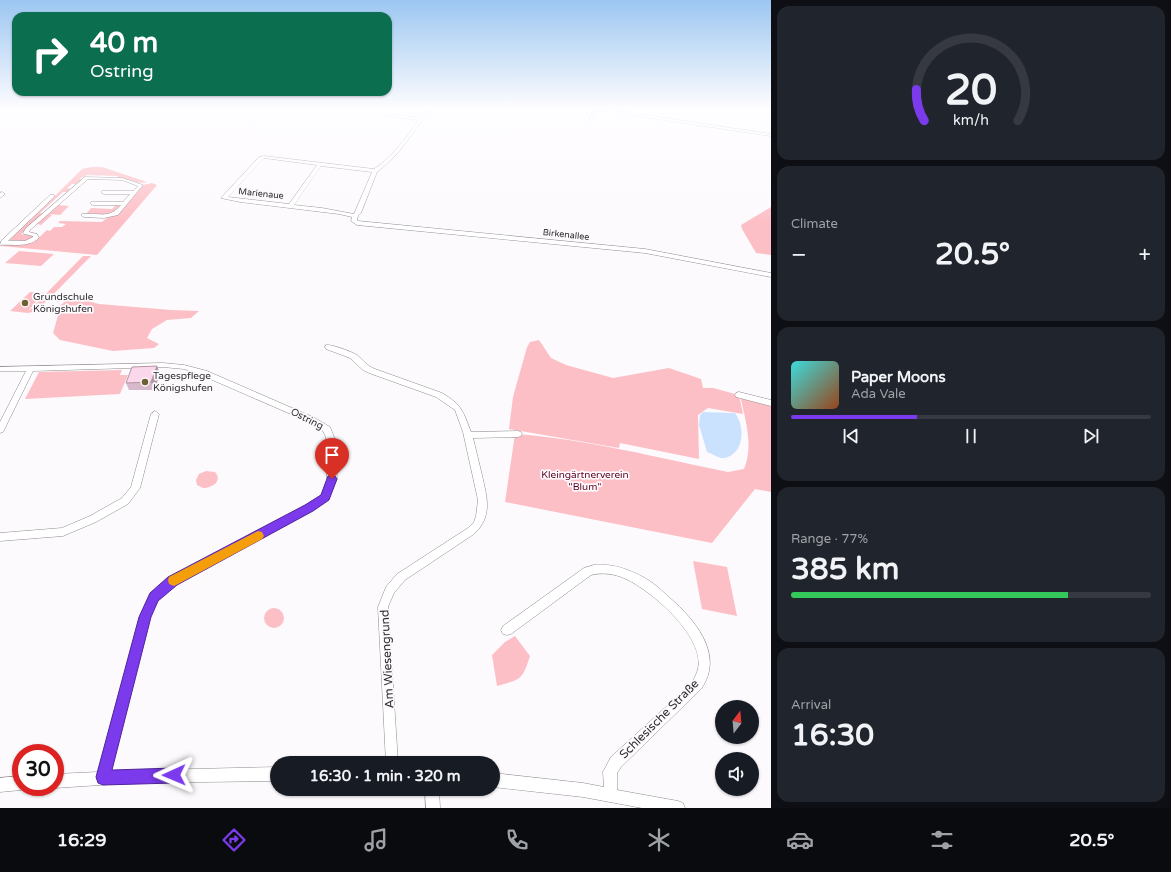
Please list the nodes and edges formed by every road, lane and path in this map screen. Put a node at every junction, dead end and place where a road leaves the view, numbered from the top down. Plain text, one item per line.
1 (399, 147) edge
2 (319, 165) junction
3 (375, 171) junction
4 (104, 192) dead end
5 (134, 193) junction
6 (52, 196) dead end
7 (93, 202) dead end
8 (124, 204) junction
9 (290, 206) junction
10 (84, 215) dead end
11 (355, 216) junction
12 (1, 243) edge
13 (771, 275) edge
14 (329, 347) dead end
15 (31, 368) junction
16 (0, 369) edge
17 (739, 395) dead end
18 (771, 403) edge
19 (155, 414) dead end
20 (0, 430) edge
21 (518, 434) dead end
22 (468, 435) junction
23 (0, 537) edge
24 (507, 630) dead end
25 (392, 756) edge
26 (270, 774) edge
27 (103, 777) junction
28 (64, 780) edge
29 (500, 781) edge
30 (12, 784) edge
31 (0, 785) edge
32 (611, 795) junction
33 (432, 796) edge
34 (433, 808) edge
35 (678, 808) edge

1 - 3 street
2 - 3 street, Marienaue
2 - 9 street, Marienaue
2 - 9 street, Marienaue
3 - 11 street
4 - 5 street
5 - 8 street
5 - 12 street
6 - 12 street
7 - 8 street
8 - 10 street
9 - 11 street, Marienaue
11 - 13 street, Birkenallee
14 - 22 street, Am Wiesengrund
15 - 16 street, Ostring
15 - 20 street
15 - 27 street, Ostring
17 - 18 street
19 - 23 street
21 - 22 street
22 - 25 street, Am Wiesengrund
24 - 32 street, Schlesische Straße
26 - 27 street
27 - 28 street
29 - 32 street
30 - 31 street
32 - 35 street
33 - 34 street

